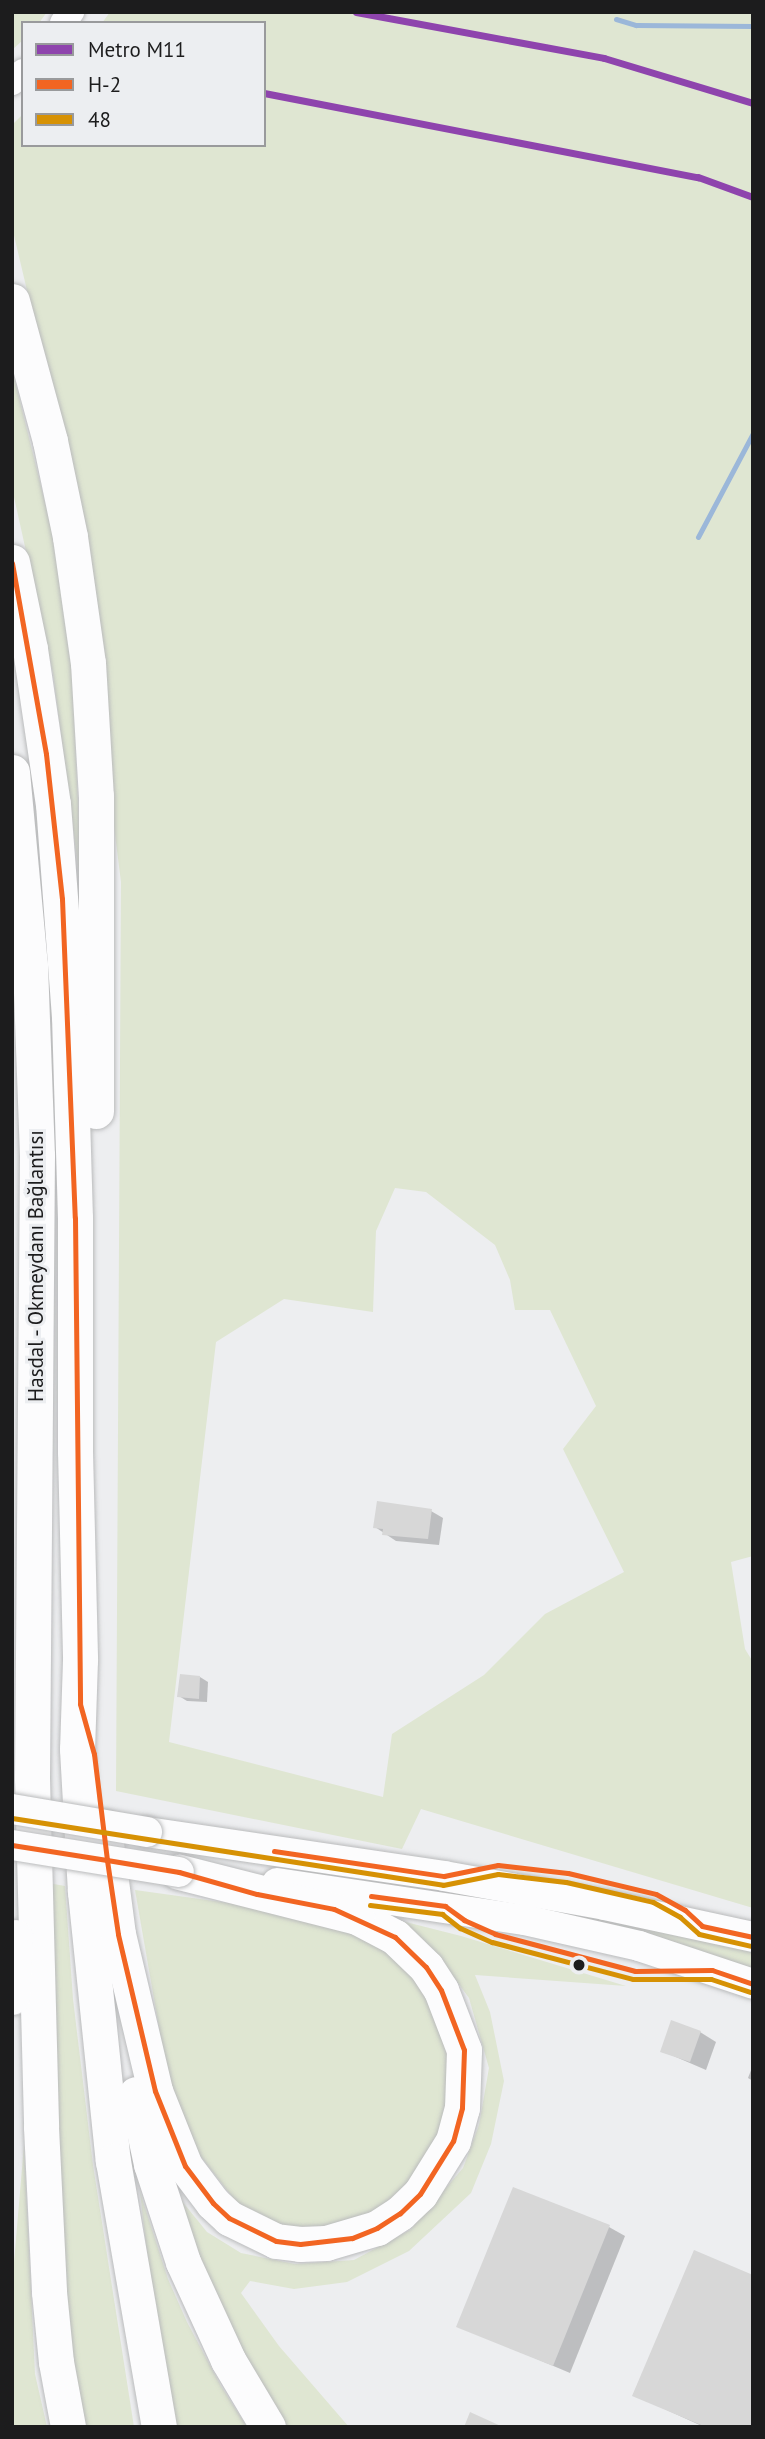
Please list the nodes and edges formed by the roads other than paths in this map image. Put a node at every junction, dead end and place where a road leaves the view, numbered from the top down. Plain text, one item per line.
1 (12, 301) edge
2 (12, 562) edge
3 (12, 772) edge
4 (12, 1062) edge
5 (37, 1380) junction
6 (75, 1451) junction
7 (80, 1704) junction
8 (32, 1760) junction
9 (12, 1809) edge
10 (12, 1845) edge
11 (179, 1872) junction
12 (118, 1934) junction
13 (753, 1937) edge
14 (753, 1984) edge
15 (12, 1997) edge
16 (68, 2427) edge
17 (159, 2427) edge
18 (268, 2427) edge

1 - 6 highway
2 - 6 highway, Hasdal - Okmeydanı Bağlantısı
3 - 5 highway, Hasdal - Okmeydanı Bağlantısı
4 - 5 highway
5 - 8 highway, Hasdal - Okmeydanı Bağlantısı
6 - 7 highway, Hasdal - Okmeydanı Bağlantısı
7 - 12 highway
7 - 17 highway
8 - 15 highway
8 - 16 highway, Hasdal - Okmeydanı Bağlantısı
9 - 13 main road, bridge
10 - 11 main road, bridge
11 - 12 highway
11 - 14 main road
12 - 18 highway

